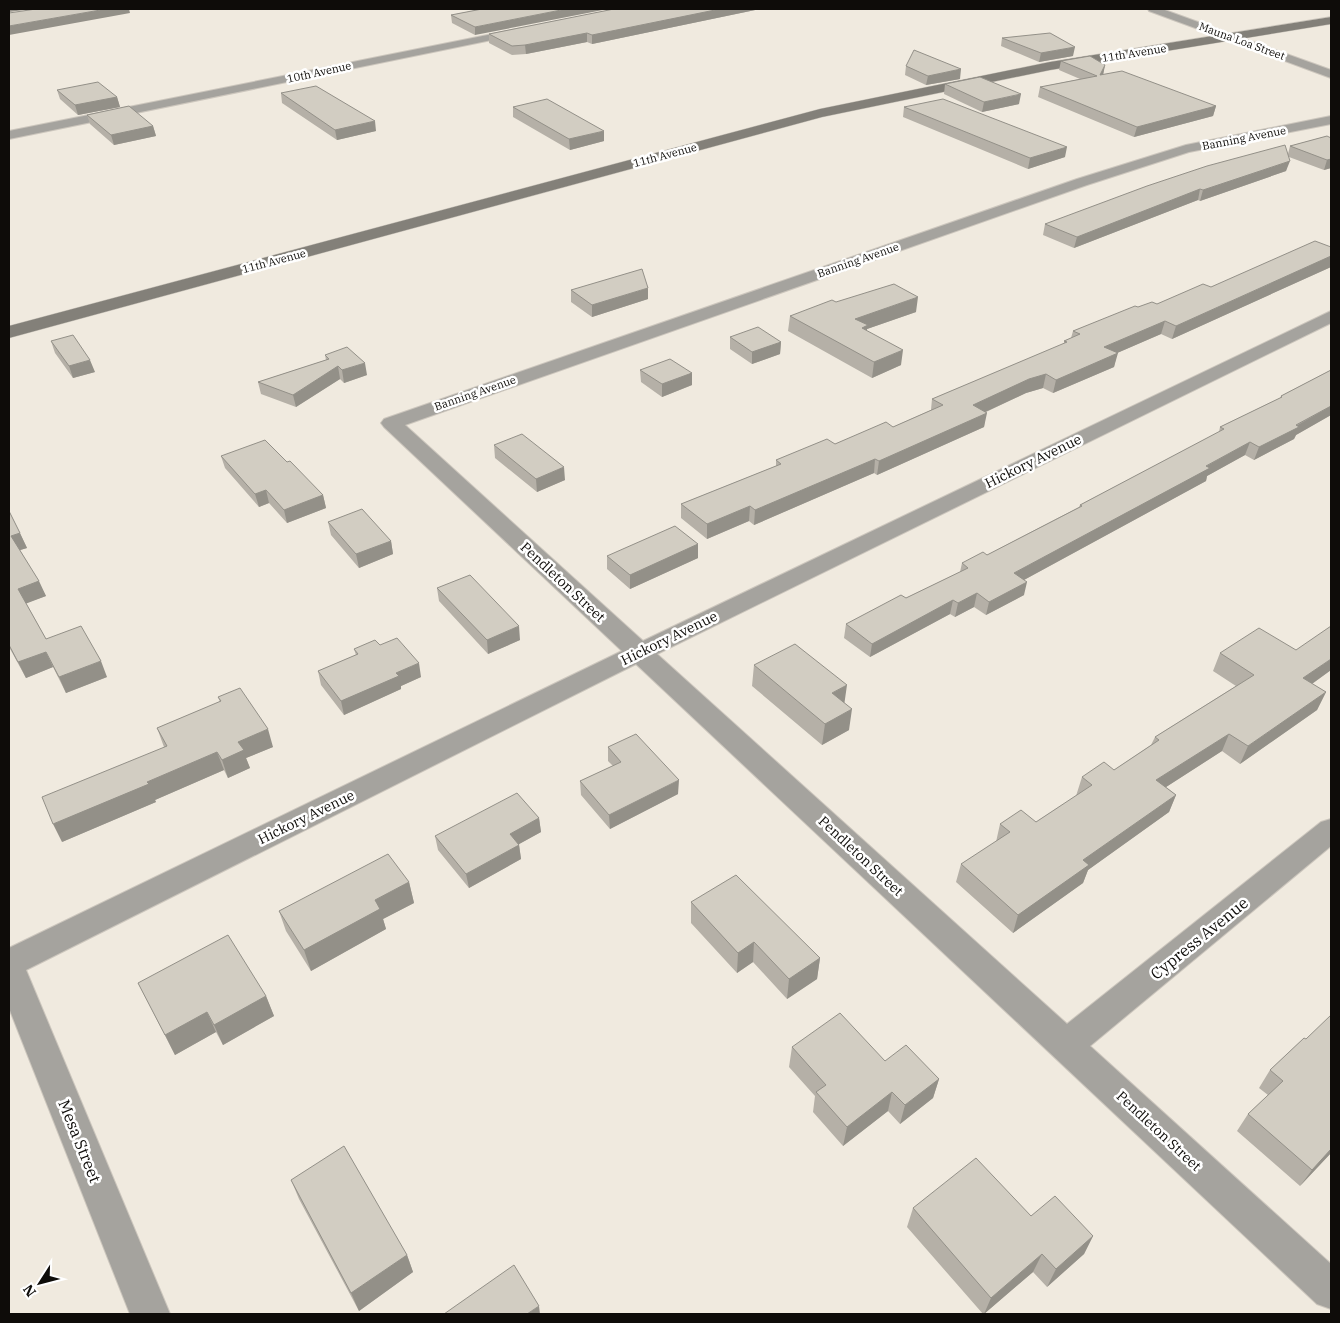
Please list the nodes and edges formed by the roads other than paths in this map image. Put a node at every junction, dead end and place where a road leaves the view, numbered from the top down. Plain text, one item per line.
1 (1153, 9) edge
2 (1331, 20) edge
3 (533, 28) edge
4 (1234, 38) junction
5 (1331, 74) edge
6 (1331, 120) edge
7 (9, 135) edge
8 (1331, 316) edge
9 (9, 332) edge
10 (391, 423) joint
11 (640, 652) junction
12 (1331, 830) edge
13 (9, 963) edge
14 (9, 968) edge
15 (1066, 1045) junction
16 (1331, 1290) edge
17 (150, 1314) edge

1 - 4 street, Mauna Loa Street
2 - 4 main road, 11th Avenue
3 - 7 street, 10th Avenue
4 - 5 street, Mauna Loa Street
4 - 9 main road, 11th Avenue
6 - 10 street, Banning Avenue
8 - 11 street, Hickory Avenue
10 - 11 street, Pendleton Street
11 - 13 street, Hickory Avenue
11 - 15 street, Pendleton Street
12 - 15 street, Cypress Avenue
14 - 17 street, Mesa Street
15 - 16 street, Pendleton Street

